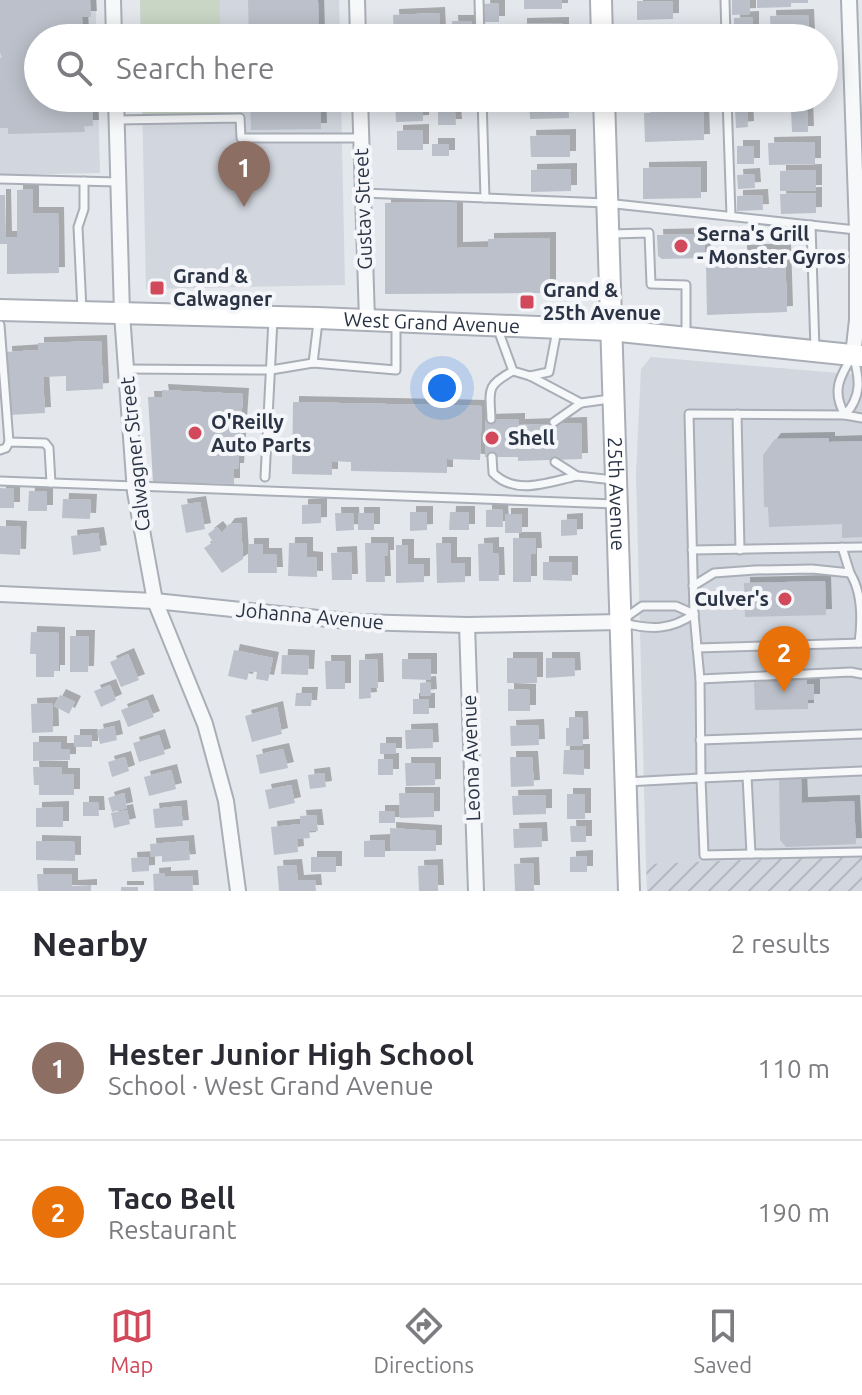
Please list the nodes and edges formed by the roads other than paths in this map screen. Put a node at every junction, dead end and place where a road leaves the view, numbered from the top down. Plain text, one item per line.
1 (113, 0) edge
2 (357, 0) edge
3 (479, 0) edge
4 (601, 0) edge
5 (725, 0) edge
6 (849, 0) edge
7 (114, 24) edge
8 (358, 24) edge
9 (480, 24) edge
10 (602, 24) edge
11 (726, 24) edge
12 (116, 112) edge
13 (360, 112) edge
14 (482, 112) edge
15 (604, 112) edge
16 (727, 112) edge
17 (116, 120) junction
18 (361, 138) junction
19 (0, 179) edge
20 (84, 181) junction
21 (118, 182) junction
22 (363, 193) junction
23 (485, 198) junction
24 (606, 203) junction
25 (731, 216) junction
26 (811, 225) junction
27 (859, 230) edge
28 (607, 234) junction
29 (0, 310) edge
30 (82, 312) junction
31 (122, 314) junction
32 (273, 317) junction
33 (318, 318) junction
34 (367, 320) junction
35 (397, 321) junction
36 (0, 325) edge
37 (497, 326) junction
38 (558, 328) junction
39 (610, 330) junction
40 (686, 338) junction
41 (815, 351) junction
42 (857, 355) edge
43 (313, 363) junction
44 (126, 369) junction
45 (271, 370) junction
46 (513, 371) junction
47 (530, 376) junction
48 (613, 398) junction
49 (581, 403) junction
50 (737, 414) junction
51 (845, 415) junction
52 (862, 418) edge
53 (491, 419) dead end
54 (554, 422) dead end
55 (9, 442) junction
56 (0, 450) edge
57 (492, 457) dead end
58 (555, 462) dead end
59 (577, 476) junction
60 (265, 477) dead end
61 (616, 480) junction
62 (0, 481) edge
63 (51, 483) junction
64 (135, 487) junction
65 (617, 504) junction
66 (842, 547) junction
67 (862, 547) edge
68 (692, 550) junction
69 (740, 550) junction
70 (850, 573) junction
71 (693, 586) junction
72 (0, 594) edge
73 (155, 601) junction
74 (694, 614) junction
75 (621, 622) junction
76 (467, 625) junction
77 (860, 643) edge
78 (697, 648) junction
79 (862, 674) edge
80 (700, 679) junction
81 (862, 734) edge
82 (700, 740) junction
83 (862, 771) edge
84 (747, 776) junction
85 (701, 778) junction
86 (626, 782) junction
87 (862, 852) edge
88 (751, 854) junction
89 (238, 891) edge
90 (476, 891) edge
91 (629, 891) edge

1 - 7 street
2 - 8 street
3 - 9 lane
4 - 10 main road
5 - 11 lane
6 - 27 street
12 - 17 street, Calwagner Street
13 - 18 street, Gustav Street
14 - 23 lane
15 - 24 main road, 25th Avenue
16 - 25 lane
17 - 18 lane
17 - 21 street, Calwagner Street
18 - 22 street, Gustav Street
19 - 20 lane
20 - 21 lane
20 - 30 lane
21 - 31 street, Calwagner Street
22 - 23 lane
22 - 34 street, Gustav Street
23 - 24 lane
24 - 25 lane
24 - 28 main road, 25th Avenue
25 - 26 lane
26 - 27 lane
26 - 41 lane
27 - 42 street
28 - 39 main road, 25th Avenue
28 - 40 lane
29 - 30 main road, West Grand Avenue
30 - 31 main road, West Grand Avenue
31 - 32 main road, West Grand Avenue
31 - 44 street, Calwagner Street
32 - 33 main road, West Grand Avenue
32 - 45 lane
33 - 34 main road, West Grand Avenue
33 - 43 lane
34 - 35 main road, West Grand Avenue
35 - 37 main road, West Grand Avenue
35 - 43 lane
36 - 55 lane
37 - 38 main road, West Grand Avenue
37 - 46 lane
38 - 39 main road, West Grand Avenue
38 - 47 lane
39 - 40 main road, West Grand Avenue
39 - 48 main road, 25th Avenue
40 - 41 main road, West Grand Avenue
41 - 42 main road, West Grand Avenue
42 - 51 lane
42 - 51 lane
43 - 45 lane
44 - 45 lane
44 - 64 street, Calwagner Street
45 - 60 lane
46 - 47 lane
46 - 53 lane
47 - 49 lane
48 - 49 lane
48 - 61 main road, 25th Avenue
49 - 54 lane
50 - 51 lane
50 - 68 lane
50 - 69 lane
51 - 52 lane
55 - 56 lane
55 - 63 lane
57 - 59 lane
58 - 59 lane
59 - 61 lane
61 - 65 main road, 25th Avenue
62 - 63 lane
63 - 64 lane
64 - 65 lane
64 - 73 street, Calwagner Street
65 - 75 main road, 25th Avenue
66 - 67 lane
66 - 69 lane
66 - 70 lane
68 - 69 lane
68 - 71 lane
70 - 71 lane
70 - 77 lane
71 - 74 lane
72 - 73 street, Johanna Avenue
73 - 76 street, Johanna Avenue
73 - 89 street, Calwagner Street
74 - 75 lane
74 - 75 lane
74 - 78 lane
75 - 76 street, Johanna Avenue
75 - 86 main road, 25th Avenue
76 - 90 street, Leona Avenue
77 - 78 lane
78 - 80 lane
79 - 80 lane
80 - 82 lane
81 - 82 lane
82 - 85 lane
83 - 84 lane
84 - 85 lane
84 - 88 lane
85 - 86 lane
85 - 88 lane
86 - 91 main road, 25th Avenue
87 - 88 lane

